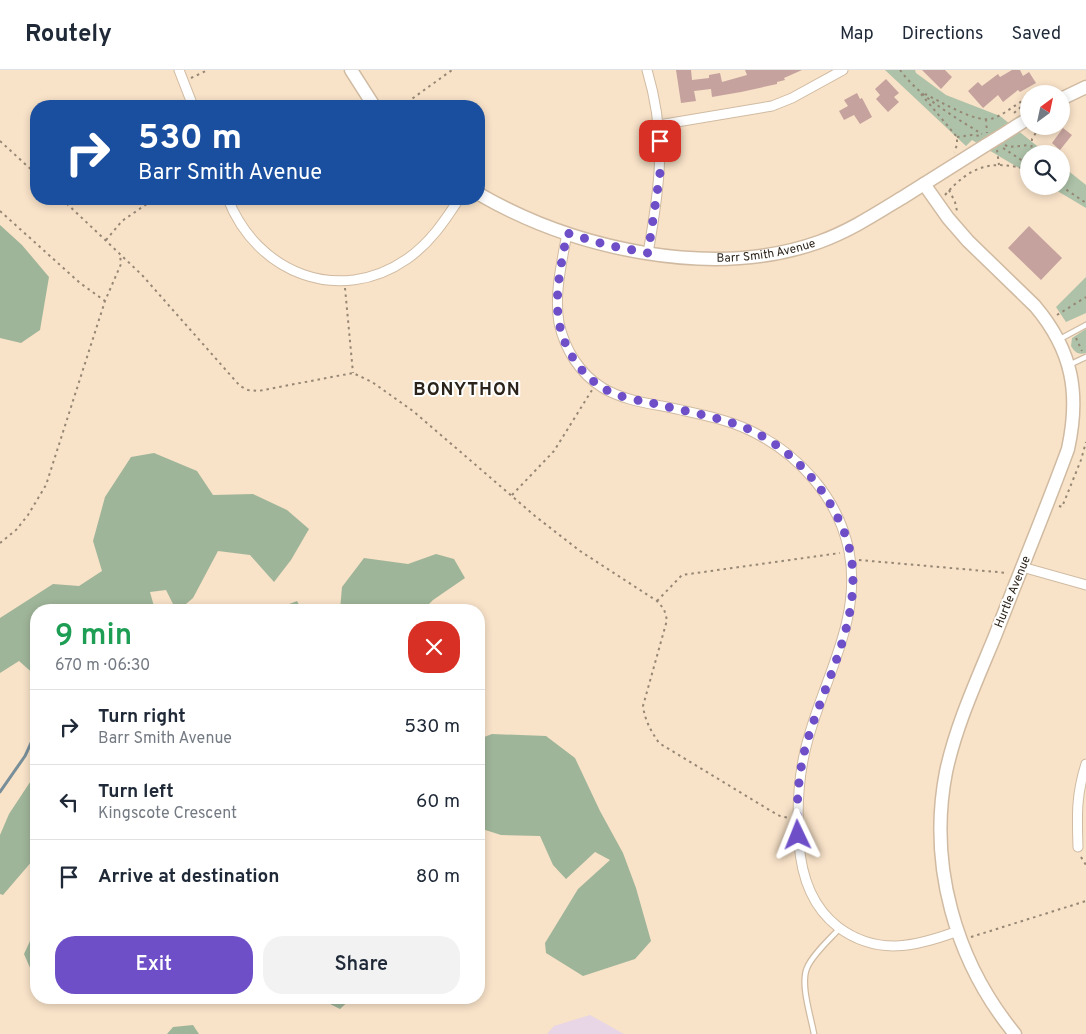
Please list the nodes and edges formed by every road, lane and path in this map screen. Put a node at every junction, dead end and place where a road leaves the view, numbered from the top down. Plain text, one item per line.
1 (178, 70) edge
2 (208, 70) edge
3 (351, 70) edge
4 (452, 70) edge
5 (648, 70) edge
6 (843, 70) edge
7 (900, 70) edge
8 (189, 79) dead end
9 (1086, 86) edge
10 (919, 91) junction
11 (1070, 94) edge
12 (190, 100) edge
13 (370, 100) edge
14 (410, 100) edge
15 (1020, 103) edge
16 (1020, 125) edge
17 (659, 126) junction
18 (985, 140) junction
19 (0, 141) edge
20 (1000, 141) junction
21 (958, 152) dead end
22 (1020, 157) edge
23 (30, 168) edge
24 (1020, 168) edge
25 (924, 184) junction
26 (1070, 192) edge
27 (485, 197) edge
28 (942, 197) dead end
29 (1086, 203) edge
30 (68, 205) edge
31 (145, 205) edge
32 (231, 205) edge
33 (455, 205) edge
34 (0, 211) edge
35 (567, 233) junction
36 (106, 240) junction
37 (119, 252) junction
38 (648, 253) junction
39 (344, 281) junction
40 (1086, 298) edge
41 (105, 301) junction
42 (1047, 321) junction
43 (1086, 325) edge
44 (1058, 340) junction
45 (1086, 357) edge
46 (1068, 365) junction
47 (353, 373) junction
48 (597, 383) junction
49 (1086, 442) edge
50 (512, 495) junction
51 (1056, 505) dead end
52 (0, 543) edge
53 (852, 553) junction
54 (1017, 570) junction
55 (1086, 585) edge
56 (657, 601) junction
57 (1086, 764) edge
58 (797, 818) junction
59 (1078, 847) dead end
60 (1086, 901) edge
61 (840, 928) junction
62 (958, 931) junction
63 (964, 947) junction
64 (814, 1034) edge
65 (1015, 1034) edge

1 - 12 street
2 - 8 path
3 - 13 street
4 - 14 path
5 - 17 street
6 - 17 street
7 - 10 path
9 - 11 street
10 - 15 path
10 - 18 path
10 - 21 path
16 - 20 street, Barr Smith Avenue
17 - 38 street
18 - 20 street, Barr Smith Avenue, bridge
18 - 25 street, Barr Smith Avenue
19 - 23 path
20 - 22 path
24 - 28 path
25 - 38 street, Barr Smith Avenue
25 - 42 street, Hurtle Avenue
26 - 29 path
27 - 35 street, Barr Smith Avenue
30 - 36 path
31 - 36 path
32 - 39 street
33 - 39 street
34 - 41 path
35 - 38 street, Barr Smith Avenue
35 - 48 street
36 - 37 path
37 - 41 path
37 - 47 path
39 - 47 path
40 - 42 path
41 - 52 path
42 - 44 street, Hurtle Avenue
43 - 44 lane
44 - 46 street, Hurtle Avenue
45 - 46 lane
46 - 54 street, Hurtle Avenue
47 - 50 path
48 - 50 path
48 - 53 street
49 - 51 path
50 - 56 path
53 - 54 path
53 - 56 path
53 - 58 street
54 - 55 street
54 - 62 street, Hurtle Avenue
56 - 58 path
57 - 59 street
58 - 61 street
60 - 63 path
61 - 62 street
61 - 64 lane
62 - 63 street, Hurtle Avenue
63 - 65 street, Hurtle Avenue

